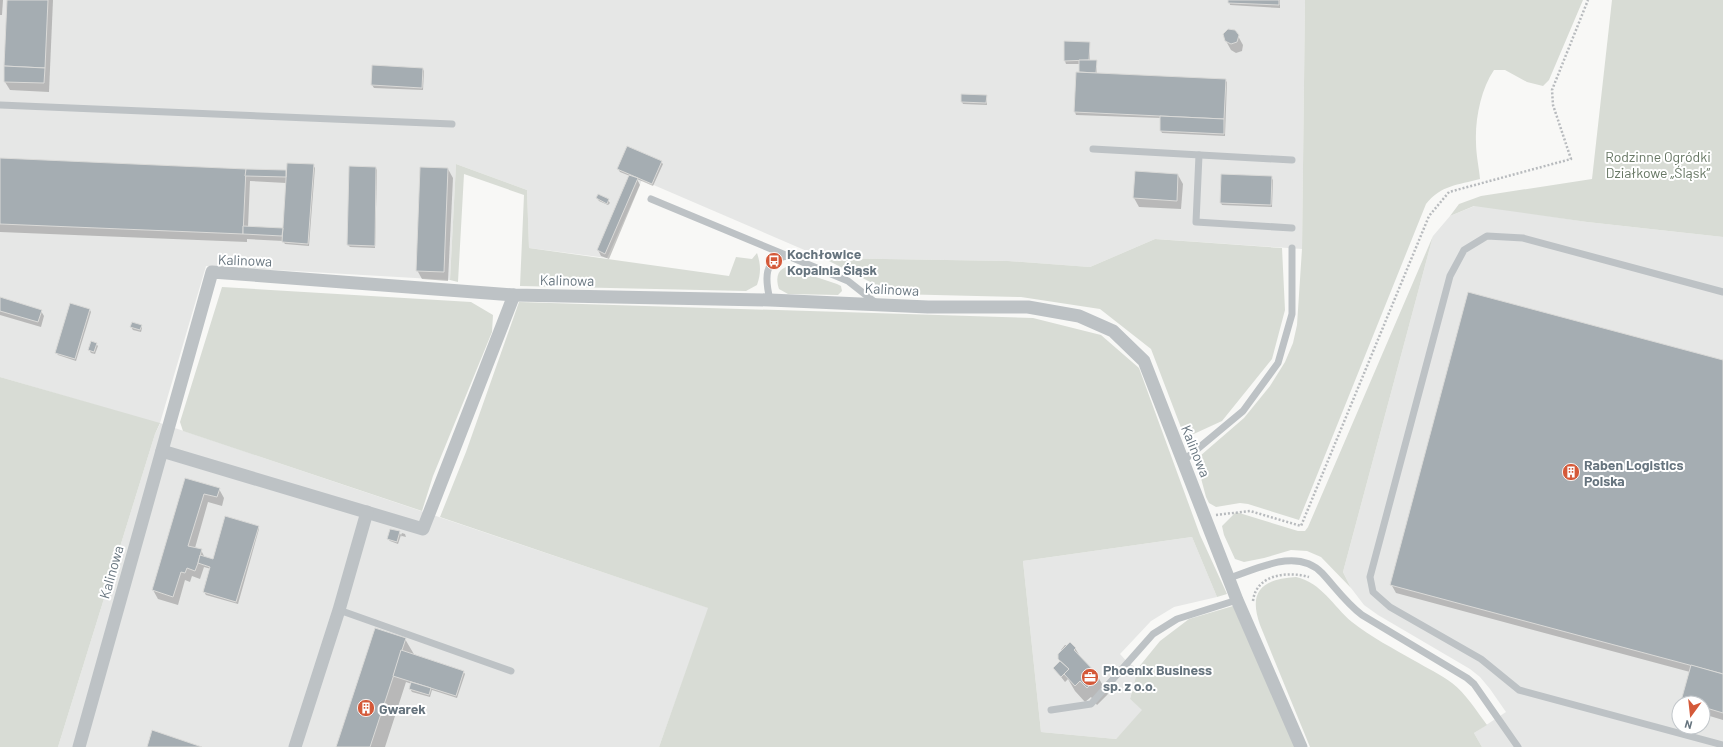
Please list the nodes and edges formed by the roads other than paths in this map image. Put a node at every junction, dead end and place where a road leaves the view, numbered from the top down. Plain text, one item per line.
1 (0, 105) edge
2 (452, 124) dead end
3 (1093, 149) dead end
4 (1199, 155) junction
5 (1292, 160) dead end
6 (651, 199) dead end
7 (1292, 228) dead end
8 (1292, 248) dead end
9 (788, 256) junction
10 (1723, 292) edge
11 (514, 295) junction
12 (770, 300) junction
13 (878, 304) junction
14 (162, 451) junction
15 (1183, 461) junction
16 (367, 512) junction
17 (1229, 578) junction
18 (1238, 600) junction
19 (339, 610) junction
20 (511, 671) dead end
21 (1051, 710) dead end
22 (1723, 745) edge
23 (79, 747) edge
24 (295, 747) edge
25 (1301, 747) edge
26 (1518, 747) edge

1 - 2 lane
3 - 4 lane
4 - 5 lane
4 - 7 lane
6 - 9 lane
8 - 15 lane
9 - 12 lane
9 - 13 lane
10 - 22 lane
11 - 12 street, Kalinowa
11 - 14 street, Kalinowa
11 - 16 street
12 - 13 street, Kalinowa
13 - 15 street, Kalinowa
14 - 16 street
14 - 23 street, Kalinowa
15 - 17 street, Kalinowa
16 - 19 street
17 - 18 street, Kalinowa
17 - 26 lane
18 - 21 lane
18 - 25 street, Kalinowa
19 - 20 lane
19 - 24 street

